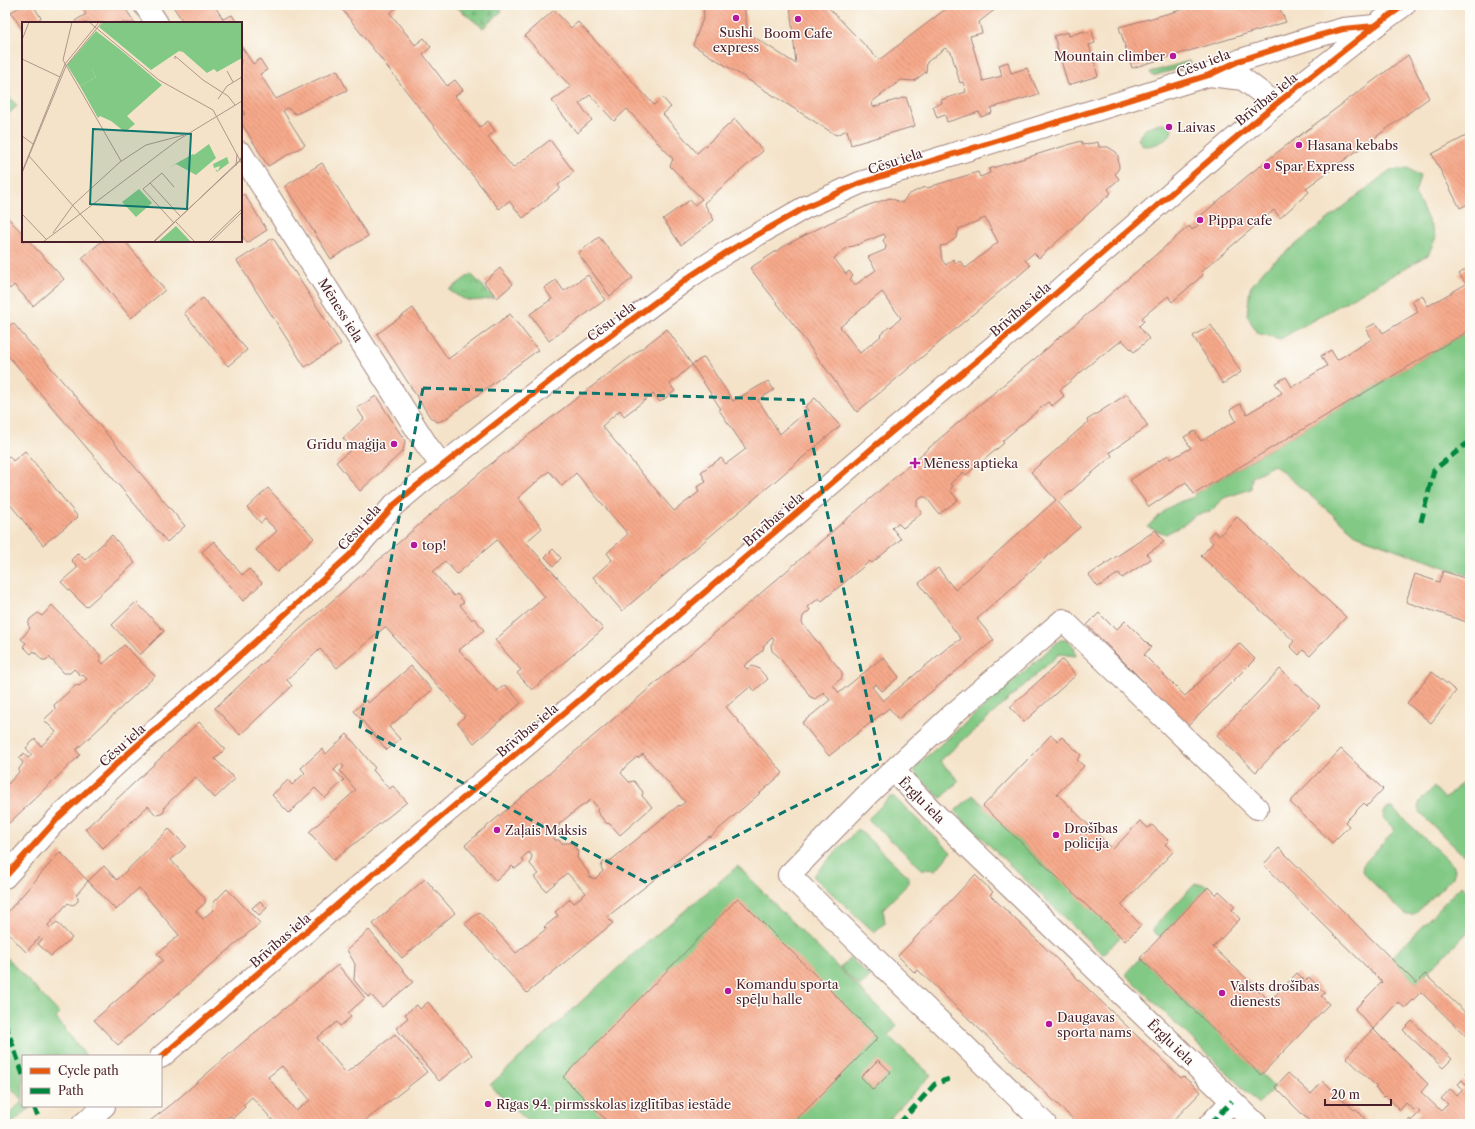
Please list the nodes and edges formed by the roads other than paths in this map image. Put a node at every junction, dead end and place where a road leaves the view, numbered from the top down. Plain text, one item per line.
1 (145, 5) edge
2 (1404, 5) edge
3 (156, 22) edge
4 (1375, 26) junction
5 (1209, 75) junction
6 (1276, 104) junction
7 (242, 155) edge
8 (442, 466) junction
9 (894, 772) junction
10 (1257, 808) dead end
11 (5, 877) edge
12 (162, 1056) edge
13 (1232, 1101) junction
14 (103, 1107) edge
15 (83, 1124) edge
16 (1045, 1124) edge
17 (1210, 1124) edge
18 (1256, 1124) edge

1 - 3 main road
2 - 4 main road, Brīvības iela
4 - 5 main road, Cēsu iela
4 - 6 main road, Brīvības iela
5 - 6 main road, Cēsu iela
5 - 8 main road, Cēsu iela
6 - 12 main road, Brīvības iela
7 - 8 main road, Mēness iela
8 - 11 main road, Cēsu iela
9 - 10 main road, Ērgļu iela
9 - 13 main road, Ērgļu iela
9 - 16 main road
13 - 17 main road
13 - 18 main road, Ērgļu iela
14 - 15 main road

